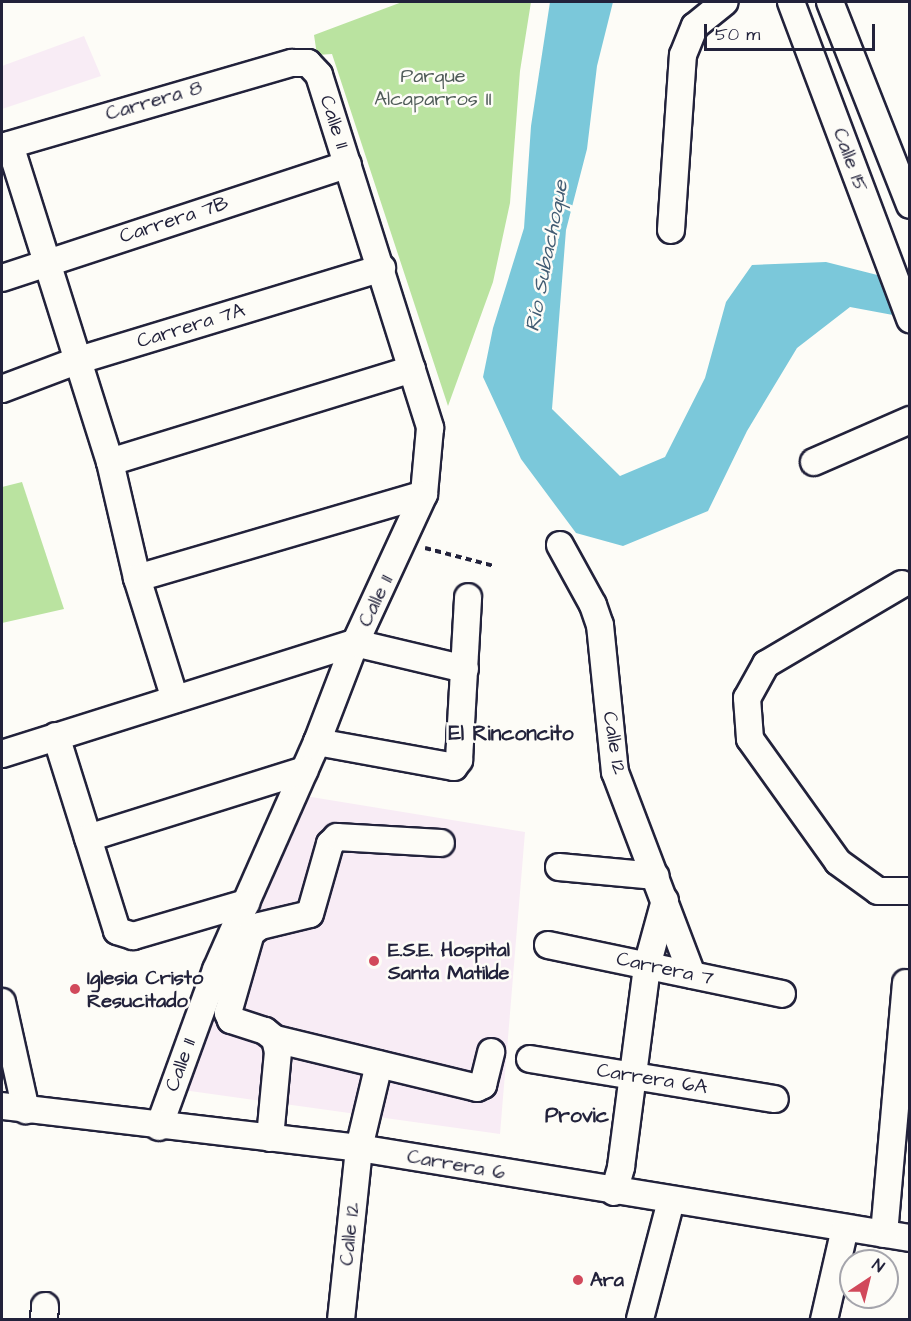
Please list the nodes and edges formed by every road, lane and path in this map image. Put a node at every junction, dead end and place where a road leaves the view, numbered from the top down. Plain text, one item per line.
1 (725, 2) edge
2 (791, 2) edge
3 (830, 2) edge
4 (308, 63) joint
5 (6, 146) edge
6 (348, 164) junction
7 (909, 205) edge
8 (671, 230) dead end
9 (47, 261) junction
10 (382, 268) junction
11 (2, 278) edge
12 (909, 319) edge
13 (76, 361) junction
14 (412, 369) junction
15 (2, 389) edge
16 (909, 420) edge
17 (110, 462) junction
18 (814, 462) dead end
19 (424, 494) junction
20 (404, 542) junction
21 (560, 544) dead end
22 (494, 566) dead end
23 (136, 578) junction
24 (902, 584) dead end
25 (468, 597) dead end
26 (355, 643) junction
27 (465, 669) junction
28 (176, 699) junction
29 (56, 736) junction
30 (317, 742) junction
31 (2, 754) edge
32 (305, 770) junction
33 (88, 838) junction
34 (441, 843) dead end
35 (559, 867) dead end
36 (656, 876) junction
37 (909, 891) edge
38 (664, 900) junction
39 (246, 903) junction
40 (548, 945) dead end
41 (647, 966) junction
42 (692, 975) junction
43 (906, 982) dead end
44 (782, 994) dead end
45 (2, 1002) edge
46 (275, 1039) junction
47 (491, 1052) dead end
48 (530, 1059) dead end
49 (379, 1064) junction
50 (634, 1076) junction
51 (775, 1099) dead end
52 (14, 1108) edge
53 (159, 1127) junction
54 (270, 1138) junction
55 (359, 1148) junction
56 (614, 1192) junction
57 (671, 1201) junction
58 (845, 1228) junction
59 (884, 1234) junction
60 (909, 1238) edge
61 (640, 1319) edge
62 (341, 1320) edge
63 (824, 1320) edge

1 - 8 street
2 - 12 street, Calle 15
3 - 7 street, Calle 15
4 - 5 street, Carrera 8
4 - 6 street, Calle 11
5 - 9 street
6 - 9 street, Carrera 7B
6 - 10 street, Calle 11
9 - 11 street, Carrera 7B
9 - 13 street
10 - 13 street, Carrera 7A
10 - 14 street, Calle 11
13 - 15 street, Carrera 7A
13 - 17 street
14 - 17 street
14 - 19 street, Calle 11
16 - 18 street
17 - 23 street
19 - 20 street, Calle 11
19 - 23 street
20 - 22 path
20 - 26 street, Calle 11
21 - 36 street, Calle 12
23 - 28 street
24 - 37 street
25 - 27 street
26 - 27 street
26 - 28 street
26 - 30 street, Calle 11
27 - 30 street
28 - 29 street
29 - 31 street
29 - 33 street
30 - 32 street, Calle 11
32 - 33 street
32 - 39 street, Calle 11
33 - 39 street
34 - 46 street
35 - 36 street
36 - 38 street, Calle 12
38 - 41 street
38 - 42 street, Calle 12
39 - 53 street, Calle 11
40 - 41 street, Carrera 7
41 - 42 street, Carrera 7
41 - 50 street
42 - 44 street, Carrera 7
43 - 59 street
45 - 52 street
46 - 49 street
46 - 54 street
47 - 49 street
48 - 50 street, Carrera 6A
49 - 55 street, Calle 12
50 - 51 street, Carrera 6A
50 - 56 street
52 - 53 street, Carrera 6
53 - 54 street, Carrera 6
54 - 55 street, Carrera 6
55 - 56 street, Carrera 6
55 - 62 street, Calle 12
56 - 57 street, Carrera 6
57 - 58 street, Carrera 6
57 - 61 street
58 - 59 street, Carrera 6
58 - 63 street
59 - 60 street, Carrera 6

